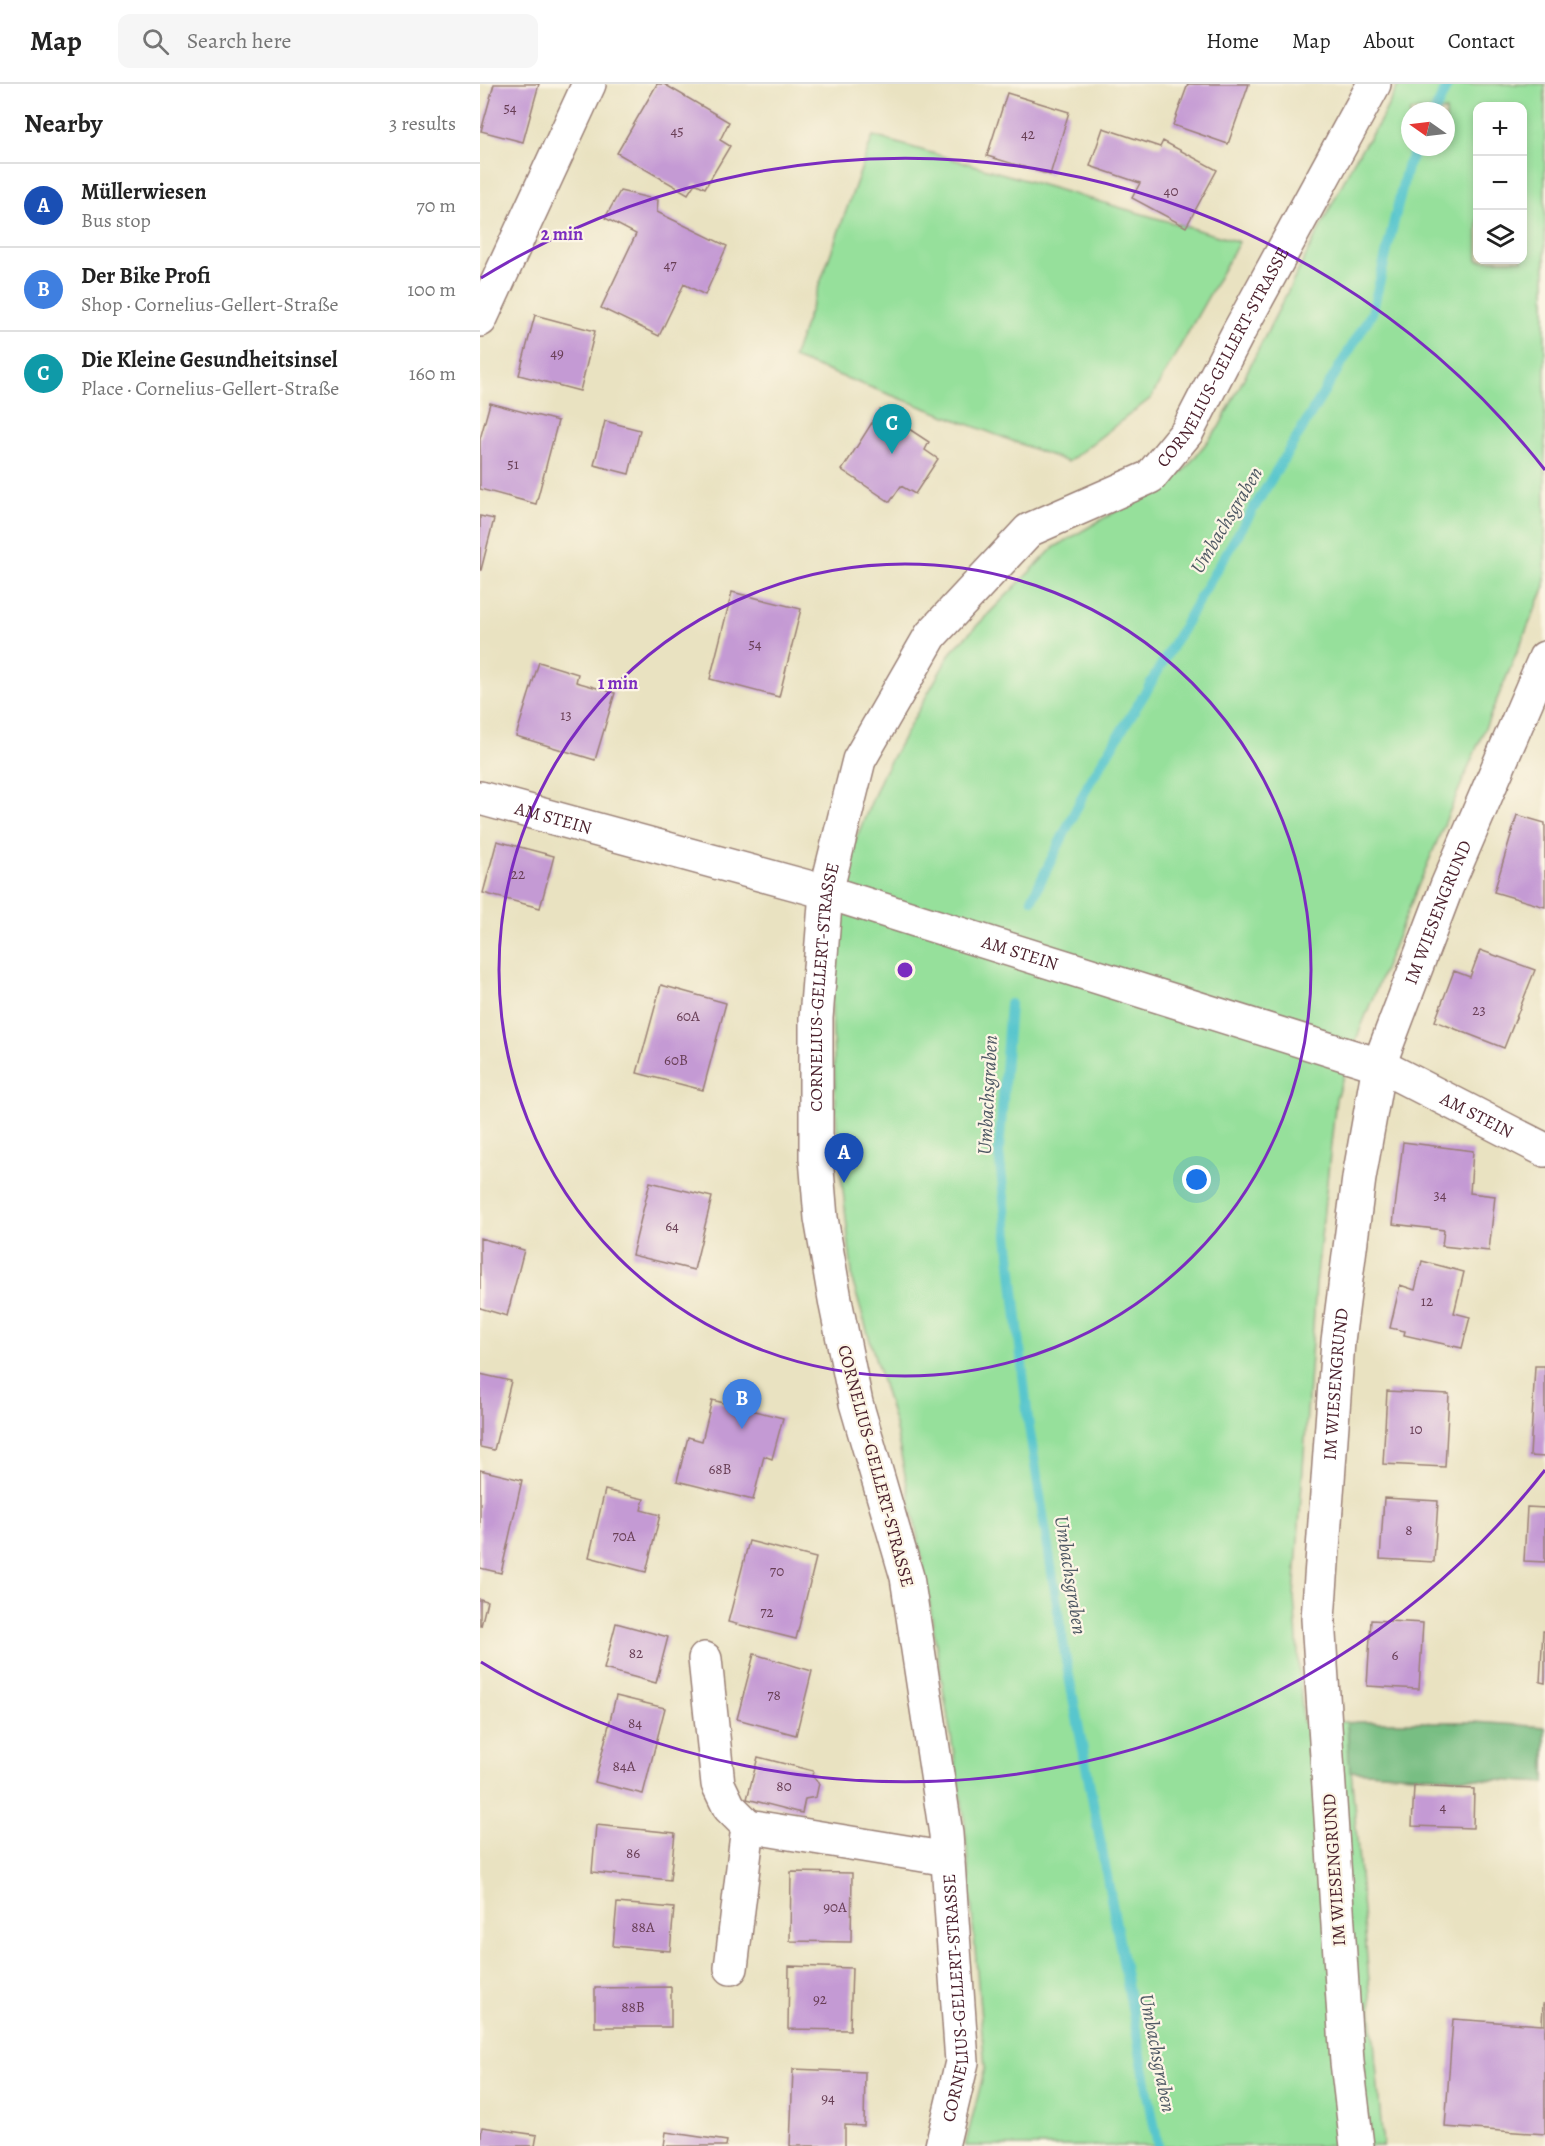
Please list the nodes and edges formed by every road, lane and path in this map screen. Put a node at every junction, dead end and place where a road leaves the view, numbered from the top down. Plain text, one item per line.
1 (588, 84) edge
2 (1374, 84) edge
3 (480, 320) edge
4 (1545, 658) edge
5 (480, 798) edge
6 (826, 892) junction
7 (1379, 1065) junction
8 (1545, 1150) edge
9 (705, 1659) dead end
10 (748, 1826) junction
11 (948, 1859) junction
12 (731, 1968) dead end
13 (942, 2146) edge
14 (1357, 2146) edge

1 - 3 street
2 - 6 street, CORNELIUS-GELLERT-STRASSE
4 - 7 street, IM WIESENGRUND
5 - 6 street, AM STEIN
6 - 7 street, AM STEIN
6 - 11 street, CORNELIUS-GELLERT-STRASSE
7 - 8 street, AM STEIN
7 - 14 street, IM WIESENGRUND
9 - 10 street
10 - 11 street
10 - 12 street
11 - 13 street, CORNELIUS-GELLERT-STRASSE

